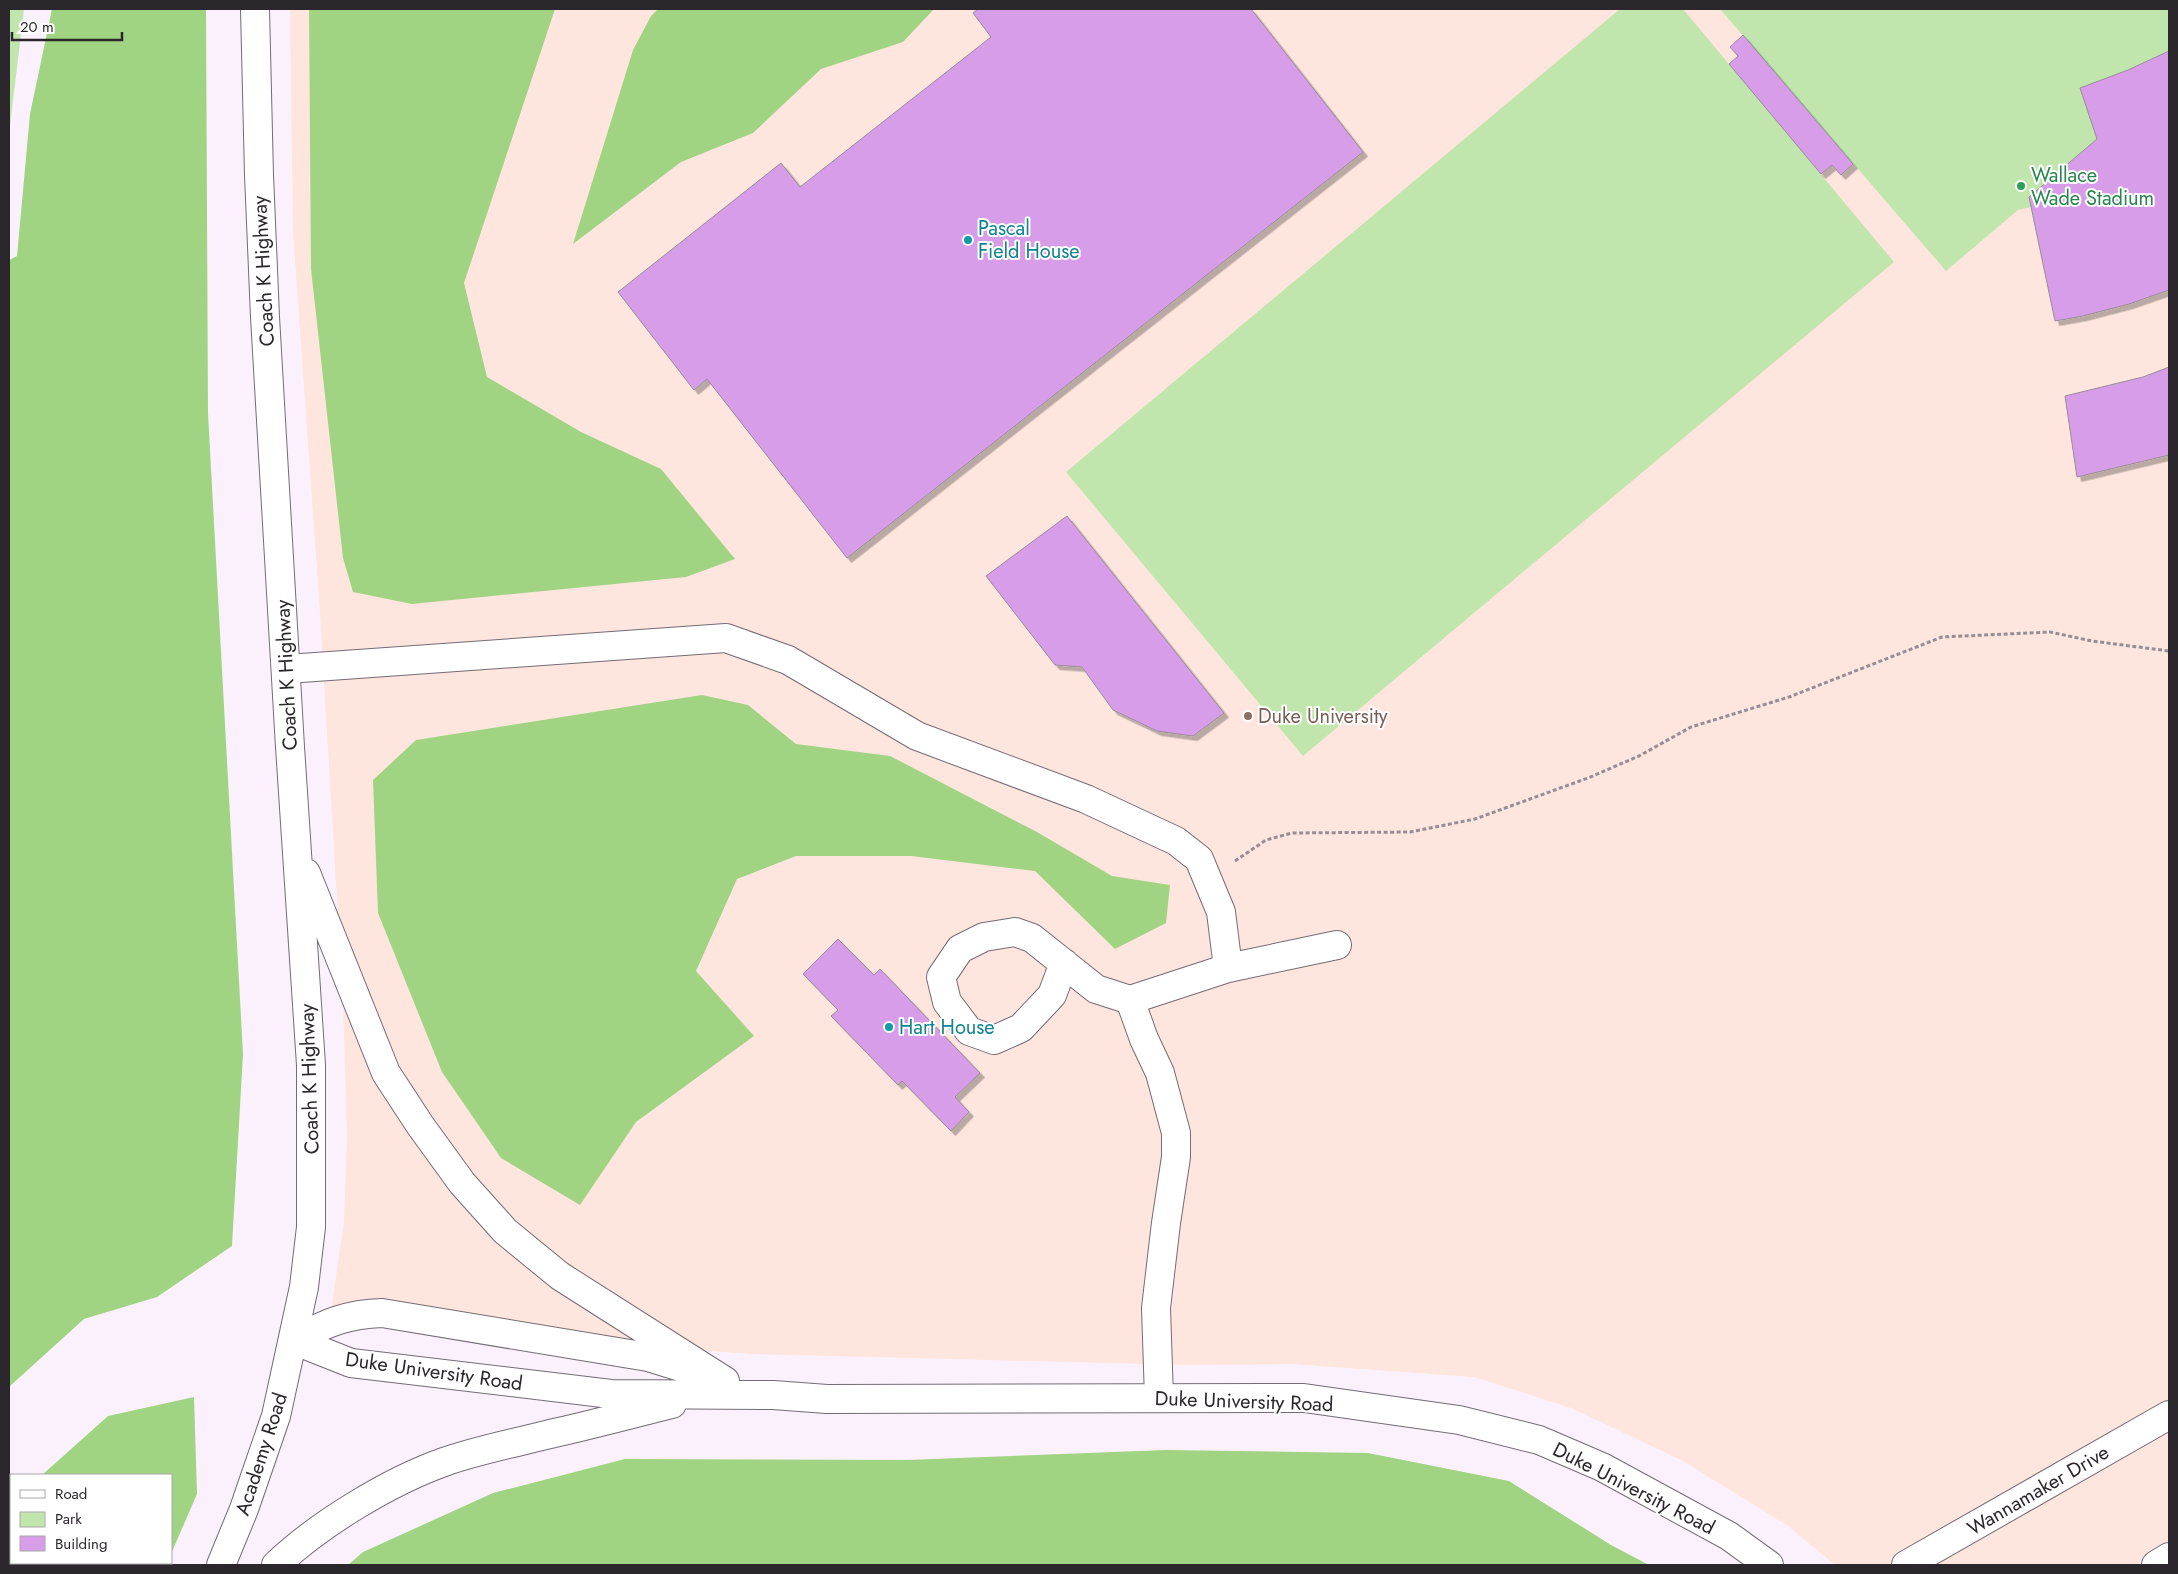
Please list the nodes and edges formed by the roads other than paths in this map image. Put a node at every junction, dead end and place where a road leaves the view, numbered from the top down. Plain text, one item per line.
1 (255, 9) edge
2 (287, 669) junction
3 (297, 851) junction
4 (1337, 945) dead end
5 (1064, 963) junction
6 (1228, 968) junction
7 (1130, 1000) junction
8 (293, 1340) junction
9 (717, 1388) junction
10 (1159, 1398) junction
11 (2169, 1416) edge
12 (2169, 1557) edge
13 (221, 1565) edge
14 (276, 1565) edge
15 (1768, 1565) edge
16 (1906, 1565) edge
17 (2156, 1565) edge

1 - 2 main road, Coach K Highway
2 - 3 main road, Coach K Highway
2 - 6 main road
3 - 8 main road, Coach K Highway
3 - 9 main road
4 - 6 main road
5 - 5 main road
5 - 7 main road
6 - 7 main road
7 - 10 main road
8 - 9 main road, Duke University Road
8 - 9 main road, Duke University Road
8 - 13 main road, Academy Road
9 - 10 main road, Duke University Road
9 - 14 main road
10 - 15 main road, Duke University Road
11 - 16 main road, Wannamaker Drive
12 - 17 main road

